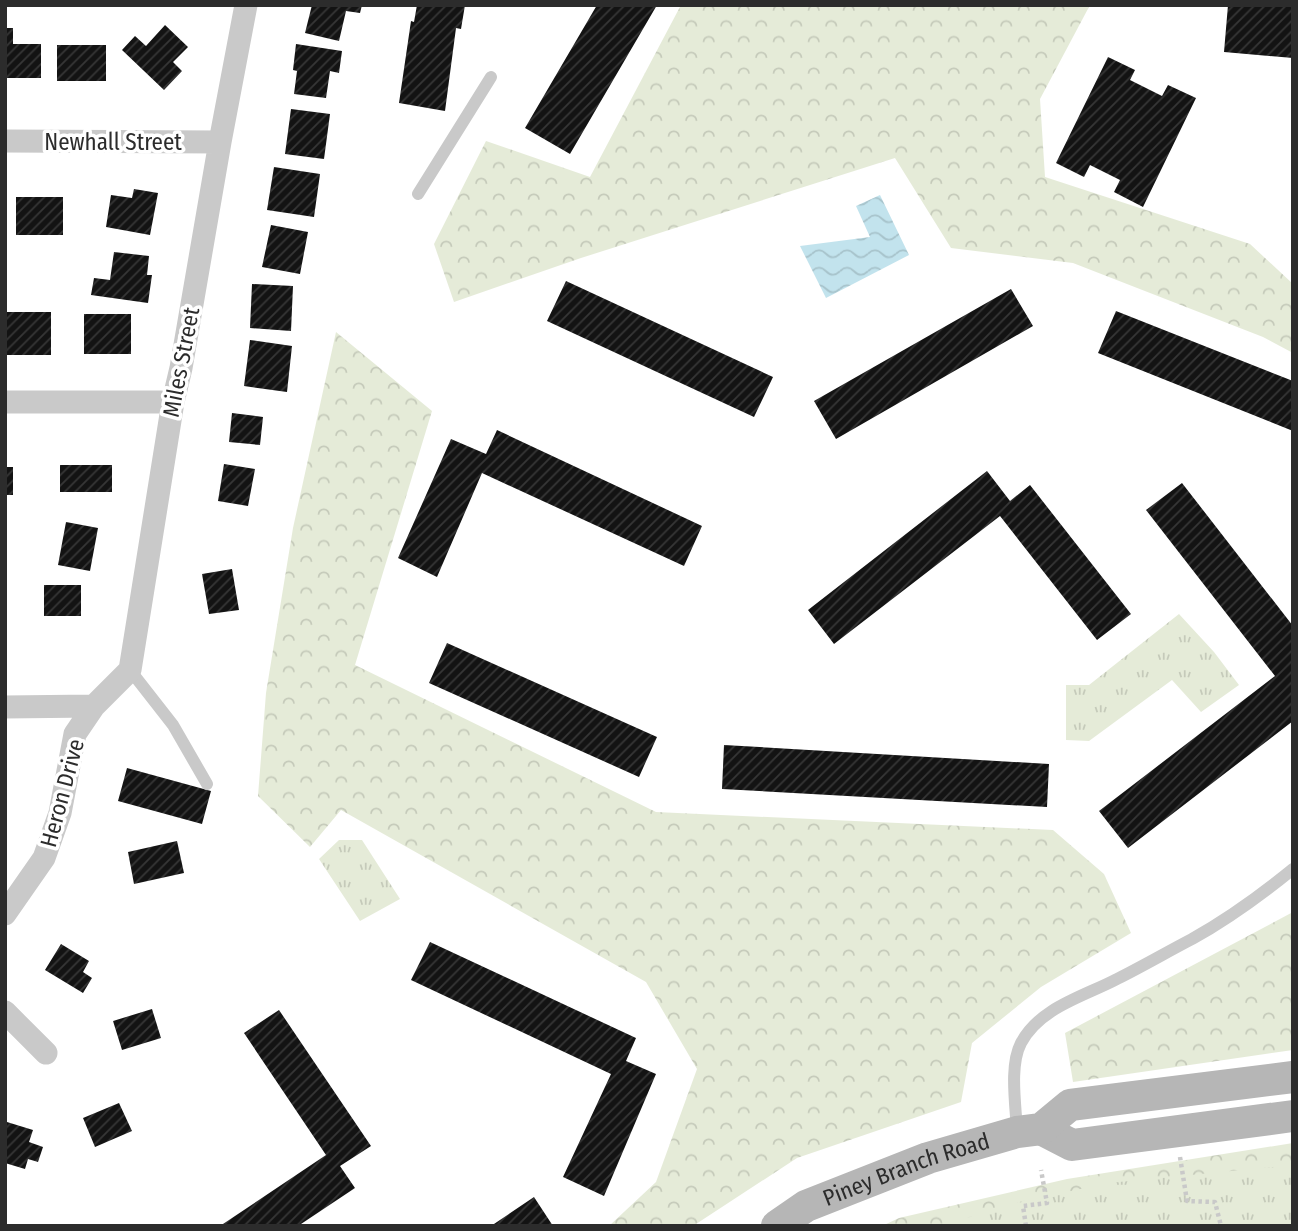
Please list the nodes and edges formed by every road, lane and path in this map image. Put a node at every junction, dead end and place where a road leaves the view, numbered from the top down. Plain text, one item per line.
1 (246, 5) edge
2 (491, 77) dead end
3 (5, 141) edge
4 (220, 142) junction
5 (418, 194) dead end
6 (5, 402) edge
7 (173, 402) junction
8 (130, 670) junction
9 (94, 706) junction
10 (5, 707) edge
11 (207, 784) dead end
12 (1293, 869) edge
13 (5, 914) edge
14 (5, 1012) edge
15 (46, 1053) dead end
16 (1293, 1077) edge
17 (1293, 1116) edge
18 (1029, 1131) junction
19 (1179, 1149) dead end
20 (1041, 1170) dead end
21 (777, 1226) edge
22 (1026, 1226) edge
23 (1221, 1226) edge

1 - 4 street, Miles Street
2 - 5 lane
3 - 4 street, Newhall Street
4 - 7 street, Miles Street
6 - 7 street
7 - 8 street, Miles Street
8 - 9 street
8 - 11 lane
9 - 10 street
9 - 13 street, Heron Drive
12 - 18 lane
14 - 15 street
16 - 18 main road, Piney Branch Road
17 - 18 main road
18 - 21 main road, Piney Branch Road
19 - 23 path
20 - 22 path

